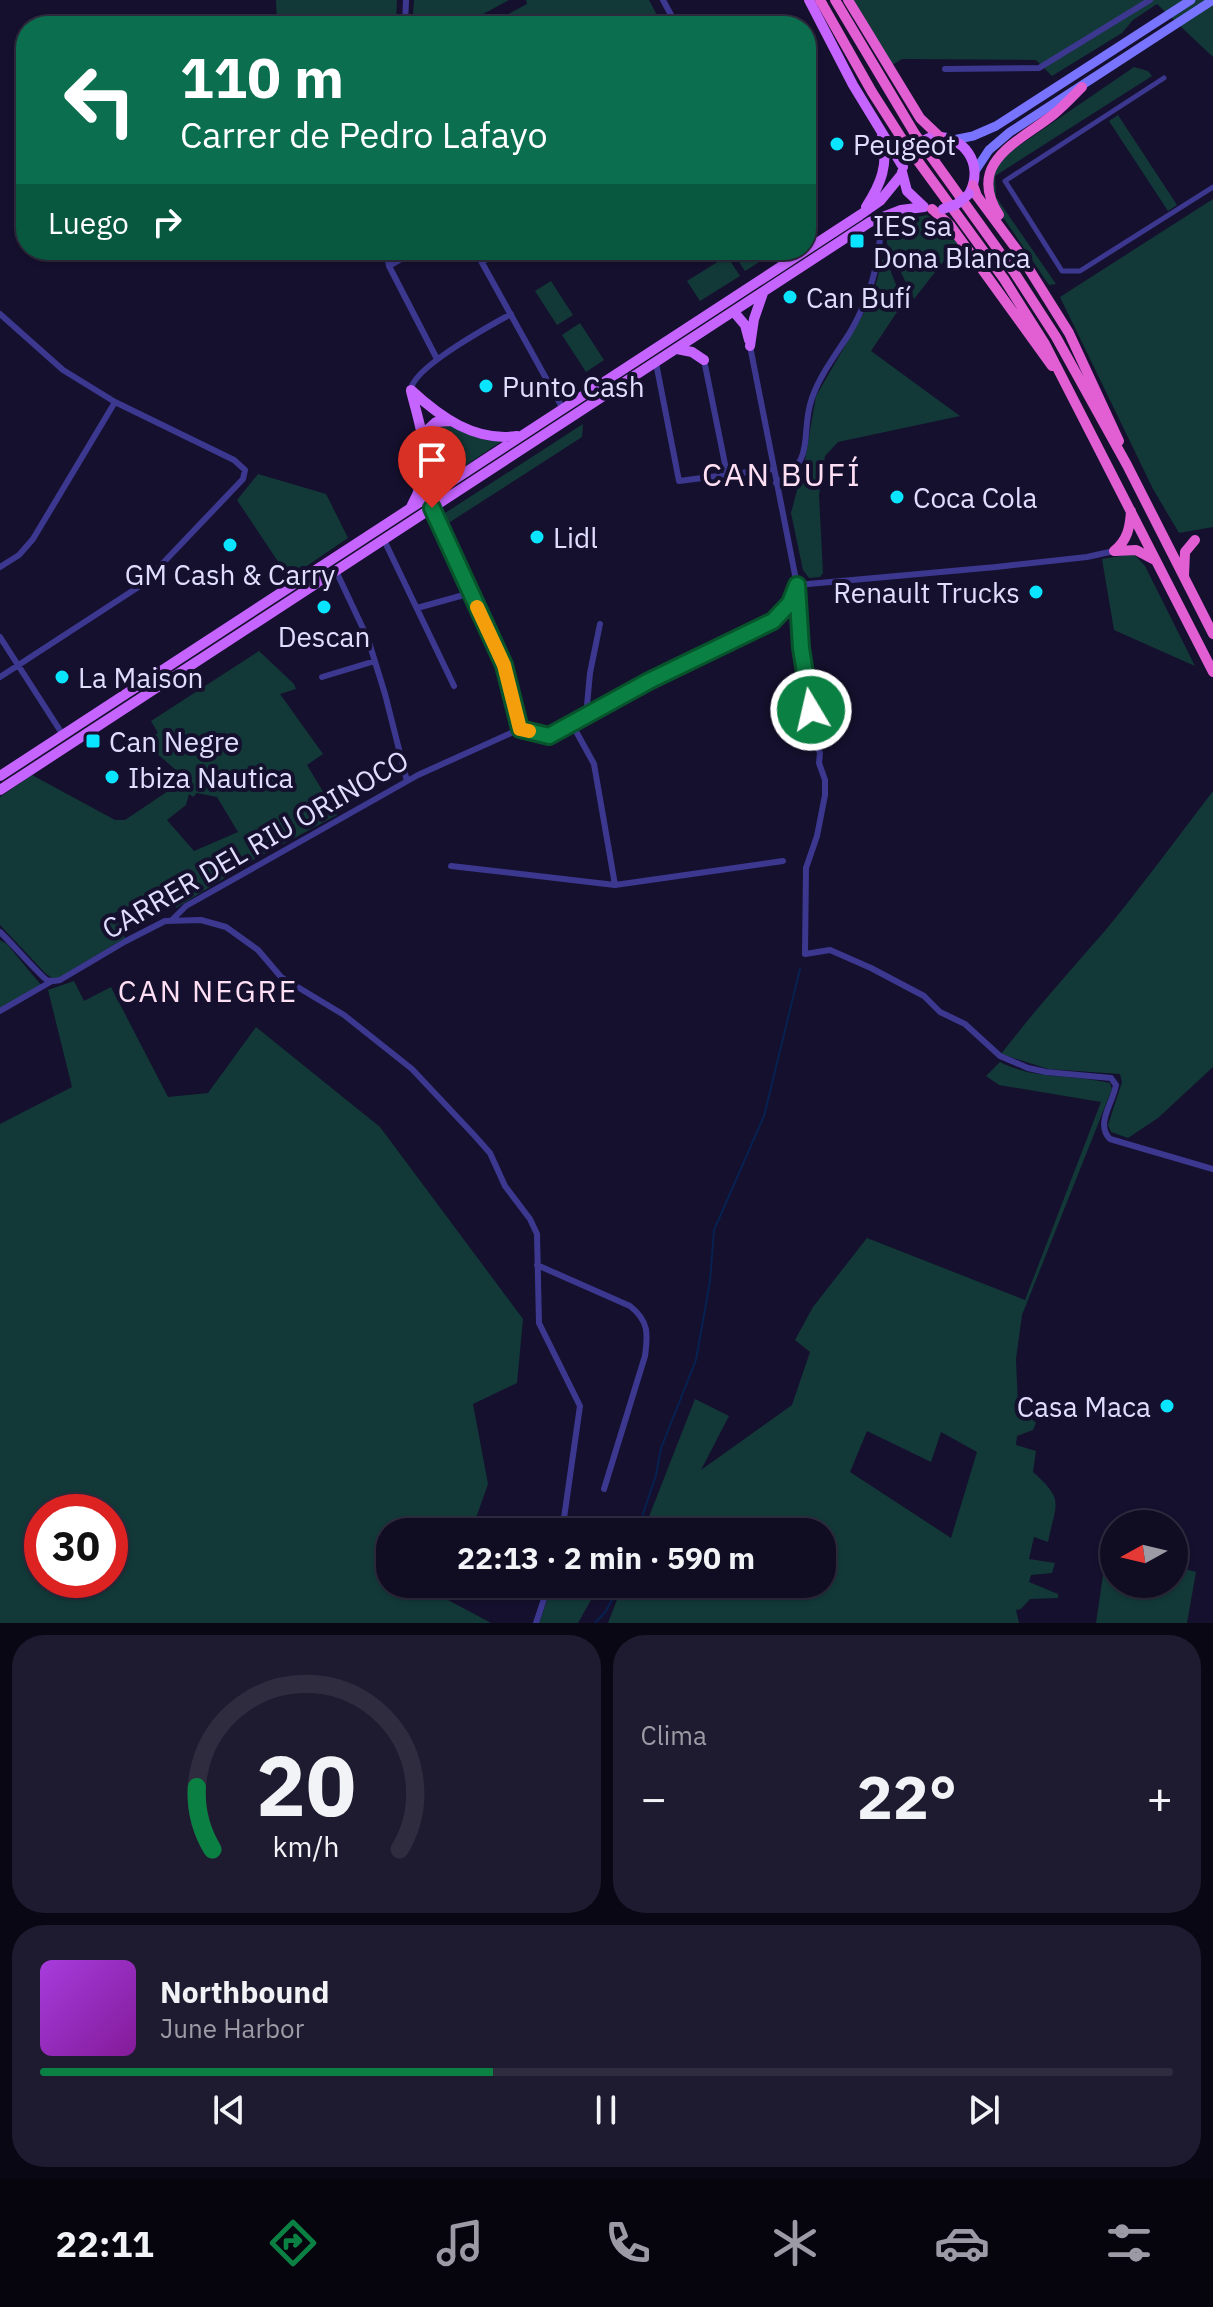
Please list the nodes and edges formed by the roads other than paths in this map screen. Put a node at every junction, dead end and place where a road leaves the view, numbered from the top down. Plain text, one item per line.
1 (809, 0) edge
2 (820, 0) edge
3 (835, 0) edge
4 (848, 0) edge
5 (1150, 0) edge
6 (1191, 0) edge
7 (1213, 0) edge
8 (945, 69) dead end
9 (1164, 78) dead end
10 (1082, 87) junction
11 (881, 129) junction
12 (935, 137) junction
13 (953, 140) junction
14 (903, 166) junction
15 (975, 171) junction
16 (1213, 187) edge
17 (971, 189) junction
18 (933, 208) junction
19 (860, 215) junction
20 (881, 217) junction
21 (816, 241) edge
22 (816, 259) edge
23 (388, 260) edge
24 (400, 260) edge
25 (485, 260) edge
26 (786, 260) edge
27 (814, 260) edge
28 (482, 262) joint
29 (389, 266) junction
30 (763, 293) junction
31 (734, 312) junction
32 (0, 314) edge
33 (511, 314) junction
34 (701, 333) junction
35 (1069, 333) junction
36 (750, 346) junction
37 (677, 349) junction
38 (437, 359) junction
39 (704, 360) junction
40 (656, 363) junction
41 (1065, 379) junction
42 (411, 390) junction
43 (115, 402) junction
44 (563, 409) junction
45 (452, 421) junction
46 (424, 433) junction
47 (523, 435) junction
48 (1127, 465) junction
49 (773, 469) junction
50 (727, 474) junction
51 (776, 483) junction
52 (432, 508) junction
53 (410, 509) junction
54 (1131, 511) junction
55 (1161, 534) junction
56 (384, 540) junction
57 (1114, 551) junction
58 (1156, 561) junction
59 (0, 567) edge
60 (336, 571) junction
61 (1184, 578) junction
62 (797, 585) junction
63 (471, 593) junction
64 (417, 608) junction
65 (600, 624) dead end
66 (1213, 634) edge
67 (0, 637) edge
68 (375, 661) junction
69 (18, 666) junction
70 (1213, 672) edge
71 (0, 677) edge
72 (322, 677) dead end
73 (454, 686) dead end
74 (586, 716) junction
75 (572, 724) junction
76 (520, 729) junction
77 (63, 735) junction
78 (0, 776) edge
79 (407, 781) junction
80 (0, 790) edge
81 (783, 861) dead end
82 (451, 866) dead end
83 (615, 885) junction
84 (173, 919) junction
85 (0, 932) edge
86 (52, 981) junction
87 (0, 1011) edge
88 (1213, 1169) edge
89 (537, 1265) junction
90 (604, 1489) dead end
91 (564, 1518) edge
92 (544, 1598) edge
93 (536, 1623) edge

1 - 11 main road
2 - 41 highway
3 - 48 highway
4 - 12 highway
5 - 8 street
6 - 13 main road
7 - 10 main road
9 - 16 street
10 - 15 main road
10 - 35 highway
11 - 14 main road
11 - 19 main road
12 - 13 main road
12 - 14 main road, bridge
13 - 15 main road
14 - 18 main road
14 - 19 main road
15 - 17 main road
17 - 18 main road, bridge
17 - 35 highway
18 - 20 main road
18 - 41 highway
19 - 21 main road
20 - 22 main road
20 - 51 street
23 - 29 street
24 - 29 street
25 - 28 street
26 - 44 main road
27 - 30 main road
28 - 33 street
29 - 38 street
30 - 31 main road
30 - 36 main road
31 - 34 main road
31 - 36 main road
32 - 43 street
33 - 38 street
33 - 44 street
34 - 37 main road
34 - 39 main road
35 - 48 highway
36 - 49 street
37 - 39 main road
37 - 40 main road
38 - 42 street
39 - 50 street
40 - 50 street
40 - 52 main road
41 - 54 highway
42 - 45 main road
42 - 46 main road
43 - 59 street
43 - 69 street
44 - 47 main road
45 - 46 main road
45 - 47 main road
46 - 53 main road
47 - 53 main road
48 - 55 highway
49 - 50 street
49 - 51 street
51 - 62 street
52 - 56 main road
52 - 63 street
53 - 77 main road
54 - 57 highway
54 - 58 highway
55 - 61 highway
55 - 61 highway
56 - 60 main road
56 - 64 street
57 - 58 highway
57 - 62 street
58 - 70 highway
60 - 68 street
60 - 80 main road
61 - 66 highway
62 - 74 street
62 - 88 street
63 - 64 street
63 - 76 street
64 - 73 street
65 - 74 street
67 - 69 street
68 - 72 street
68 - 79 street
69 - 71 street
69 - 77 street
74 - 75 street
75 - 76 street
75 - 83 street
76 - 79 street, CARRER DEL RIU ORINOCO
77 - 78 main road
79 - 84 street, CARRER DEL RIU ORINOCO
81 - 83 street
82 - 83 street
84 - 86 street, CARRER DEL RIU ORINOCO
84 - 89 street
85 - 86 street
86 - 87 street, CARRER DEL RIU ORINOCO
89 - 90 street
89 - 91 street
92 - 93 street

